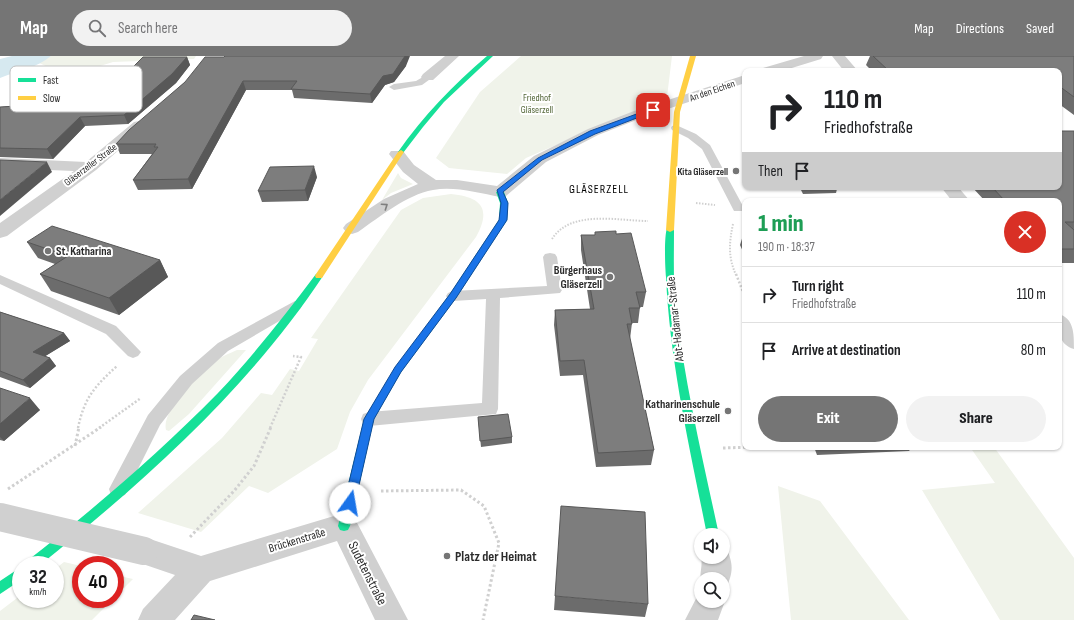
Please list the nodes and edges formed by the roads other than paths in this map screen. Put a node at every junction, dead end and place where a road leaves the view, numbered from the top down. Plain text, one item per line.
1 (453, 56) edge
2 (490, 56) edge
3 (693, 56) edge
4 (816, 56) edge
5 (838, 56) edge
6 (778, 68) edge
7 (848, 68) edge
8 (428, 77) joint
9 (742, 80) edge
10 (394, 87) dead end
11 (680, 100) junction
12 (148, 117) edge
13 (676, 128) junction
14 (397, 154) junction
15 (0, 163) edge
16 (90, 167) junction
17 (434, 185) junction
18 (951, 190) edge
19 (500, 192) junction
20 (958, 198) edge
21 (738, 208) road end
22 (352, 228) junction
23 (0, 232) edge
24 (550, 257) road end
25 (0, 279) edge
26 (493, 294) junction
27 (453, 296) junction
28 (301, 302) junction
29 (1062, 325) edge
30 (1074, 340) edge
31 (133, 352) road end
32 (369, 419) junction
33 (112, 502) junction
34 (0, 517) edge
35 (344, 526) junction
36 (712, 528) edge
37 (43, 556) edge
38 (201, 570) junction
39 (12, 579) edge
40 (0, 588) edge
41 (708, 608) edge
42 (154, 620) edge
43 (392, 620) edge
44 (701, 620) edge

1 - 8 street
2 - 14 street
3 - 11 street, Abt-Hadamar-Straße
4 - 6 street
5 - 7 street
8 - 10 lane
9 - 11 street, An den Eichen
11 - 13 street, Abt-Hadamar-Straße
11 - 19 street, An den Eichen
12 - 16 street, Gläserzeller Straße
13 - 21 lane
13 - 36 street, Abt-Hadamar-Straße
14 - 17 street
14 - 22 street
15 - 16 street
16 - 23 street, Gläserzeller Straße
17 - 19 street
22 -> 17 street
18 - 20 street
19 - 27 street
22 - 28 street
24 - 26 lane
25 - 31 lane
26 - 27 lane
26 - 32 lane
27 - 32 street
28 - 33 street
28 - 33 lane
29 - 30 street
32 - 35 street
33 - 37 street
34 - 38 street, bridge
35 - 38 street, Brückenstraße
35 - 43 street, Sudetenstraße
38 - 42 street
39 - 40 street
41 - 44 street

